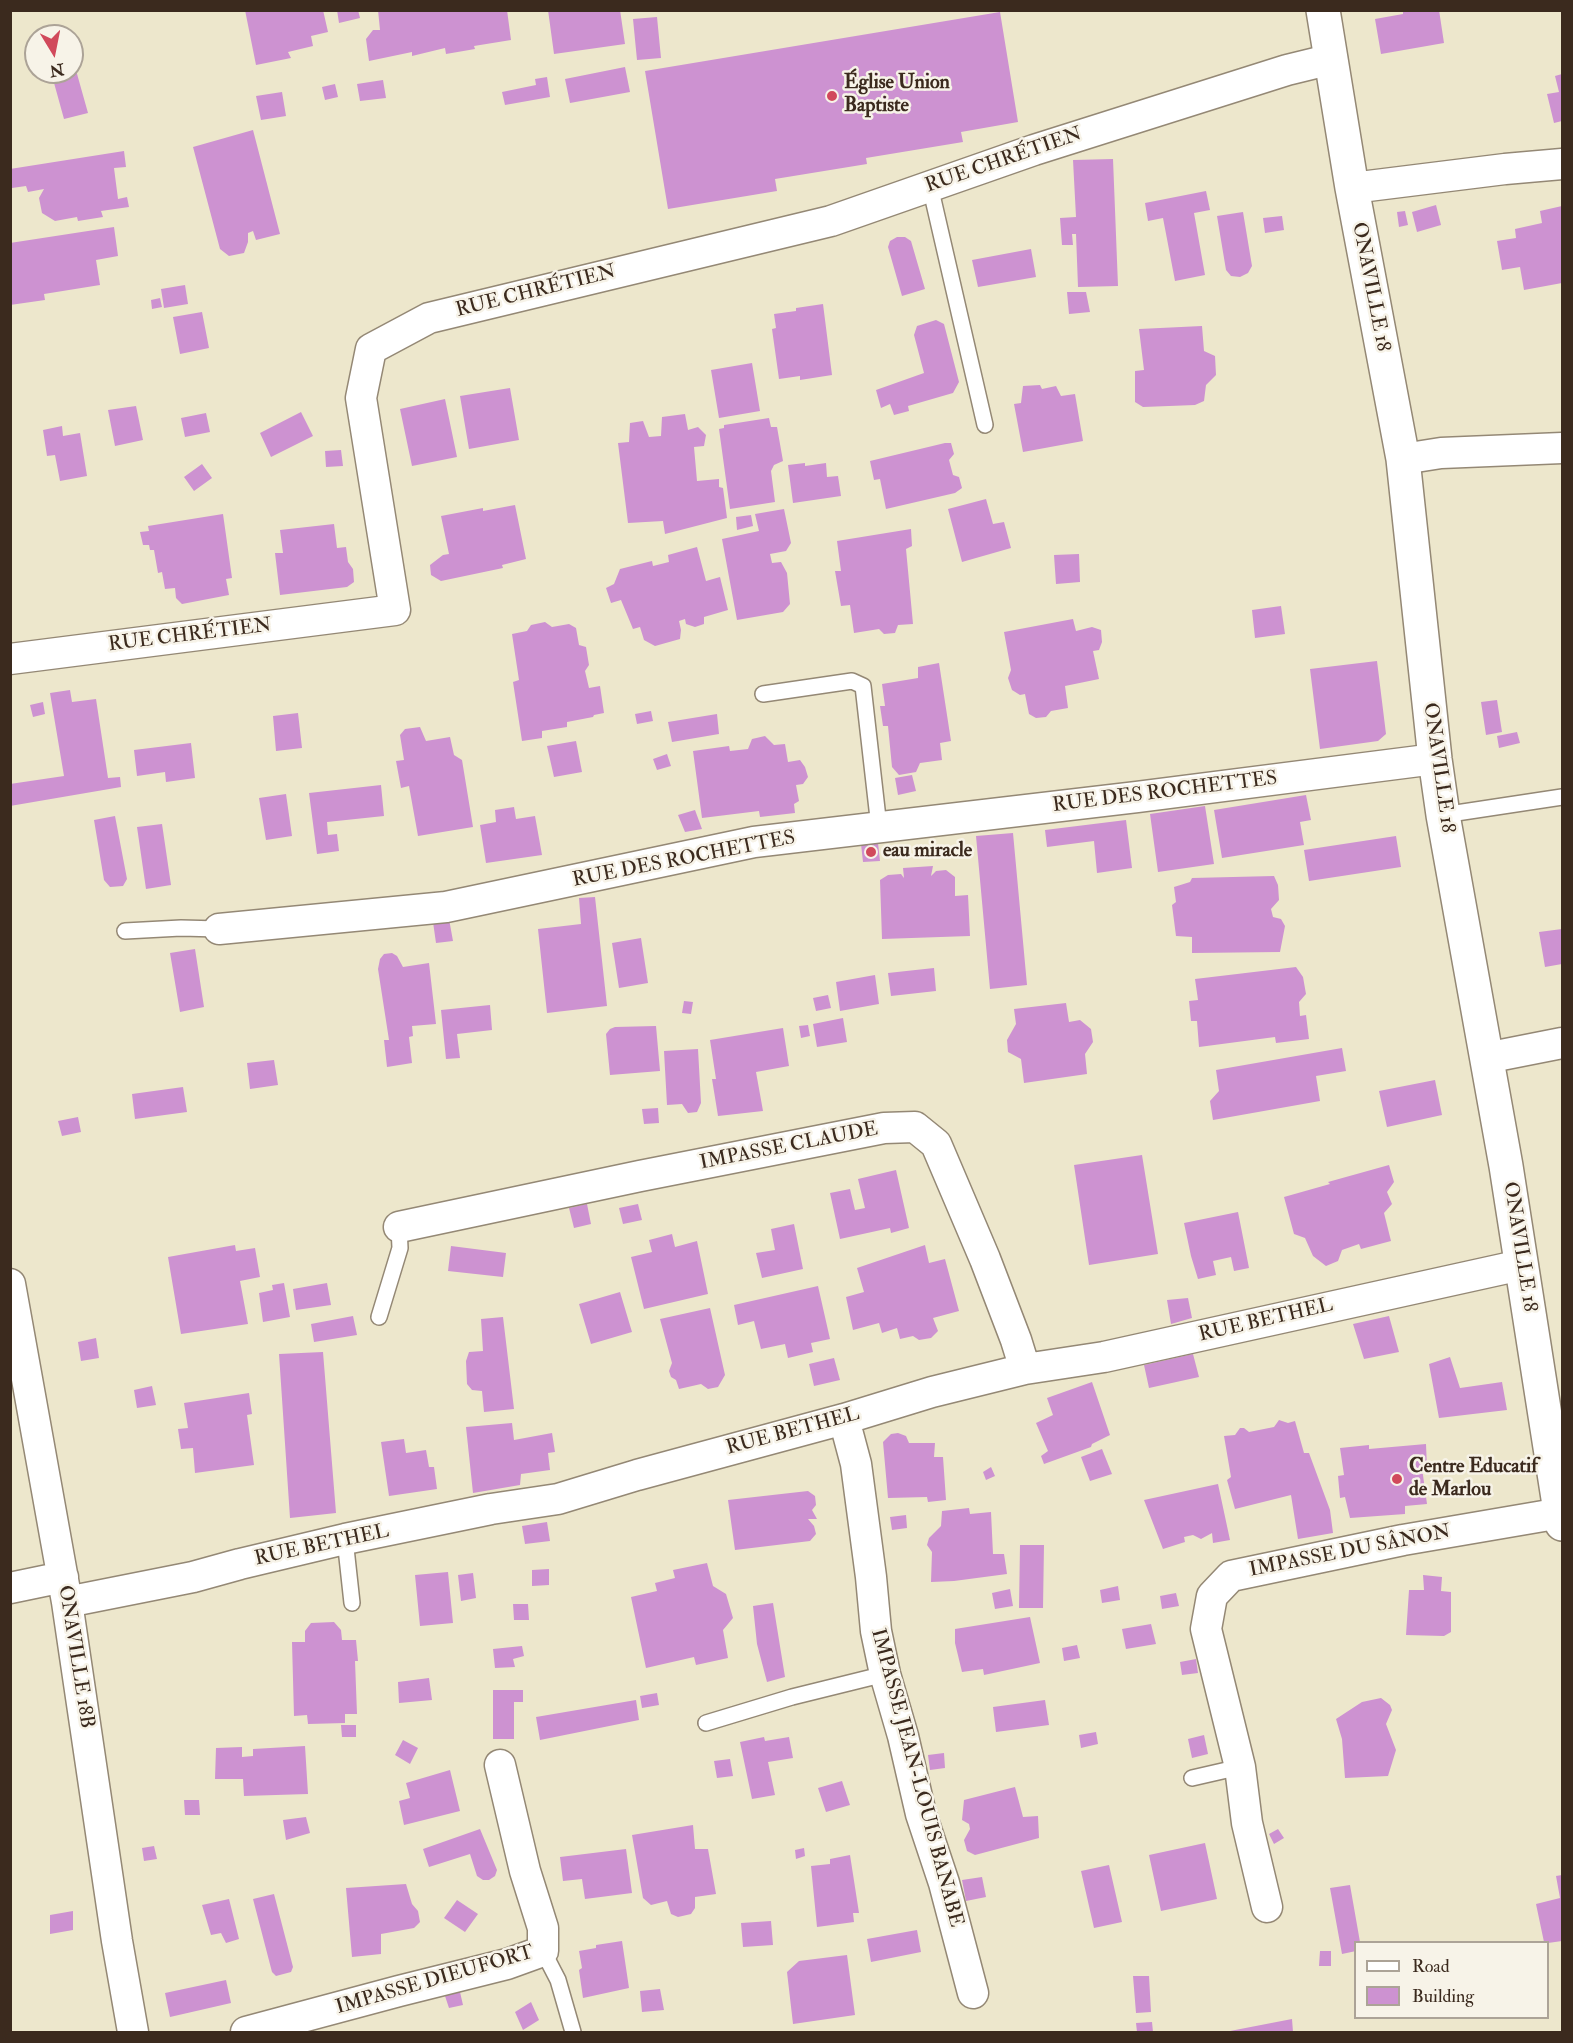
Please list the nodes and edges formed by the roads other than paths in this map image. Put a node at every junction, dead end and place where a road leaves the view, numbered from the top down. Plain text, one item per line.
1 (1323, 10) edge
2 (1332, 59) junction
3 (1563, 164) edge
4 (930, 186) junction
5 (1352, 188) junction
6 (985, 425) dead end
7 (1563, 448) edge
8 (1403, 459) junction
9 (10, 659) edge
10 (763, 694) dead end
11 (1435, 759) junction
12 (1563, 797) edge
13 (1443, 815) junction
14 (879, 827) junction
15 (219, 929) joint
16 (125, 931) dead end
17 (1563, 1043) edge
18 (1486, 1058) junction
19 (399, 1227) joint
20 (1521, 1265) junction
21 (10, 1284) edge
22 (379, 1317) dead end
23 (1024, 1370) junction
24 (844, 1419) junction
25 (1562, 1518) edge
26 (345, 1539) junction
27 (10, 1588) edge
28 (65, 1589) junction
29 (352, 1603) dead end
30 (885, 1674) junction
31 (706, 1723) dead end
32 (500, 1765) dead end
33 (1240, 1767) junction
34 (1192, 1778) dead end
35 (1267, 1907) dead end
36 (543, 1951) junction
37 (973, 1993) dead end
38 (133, 2032) edge
39 (246, 2032) edge
40 (573, 2032) edge

1 - 2 street, ONAVILLE 18
2 - 4 street, RUE CHRÉTIEN
2 - 5 street, ONAVILLE 18
3 - 5 street
4 - 6 lane
4 - 9 street, RUE CHRÉTIEN
5 - 8 street, ONAVILLE 18
7 - 8 street
8 - 11 street, ONAVILLE 18
10 - 14 lane
11 - 13 street, ONAVILLE 18
11 - 14 street, RUE DES ROCHETTES
12 - 13 lane
13 - 18 street, ONAVILLE 18
14 - 15 street, RUE DES ROCHETTES
15 - 16 lane
17 - 18 street
18 - 20 street, ONAVILLE 18
19 - 22 lane
19 - 23 street, IMPASSE CLAUDE
20 - 23 street, RUE BETHEL
20 - 25 street, ONAVILLE 18
21 - 28 street, ONAVILLE 18B
23 - 24 street, RUE BETHEL
24 - 26 street, RUE BETHEL
24 - 30 street, IMPASSE JEAN-LOUIS BANABE
25 - 33 street, IMPASSE DU SÂNON
26 - 28 street, RUE BETHEL
26 - 29 lane
27 - 28 street, RUE BETHEL
28 - 38 street, ONAVILLE 18B
30 - 31 lane
30 - 37 street, IMPASSE JEAN-LOUIS BANABE
32 - 36 street, IMPASSE DIEUFORT
33 - 34 lane
33 - 35 street, IMPASSE DU SÂNON
36 - 39 street, IMPASSE DIEUFORT
36 - 40 lane

